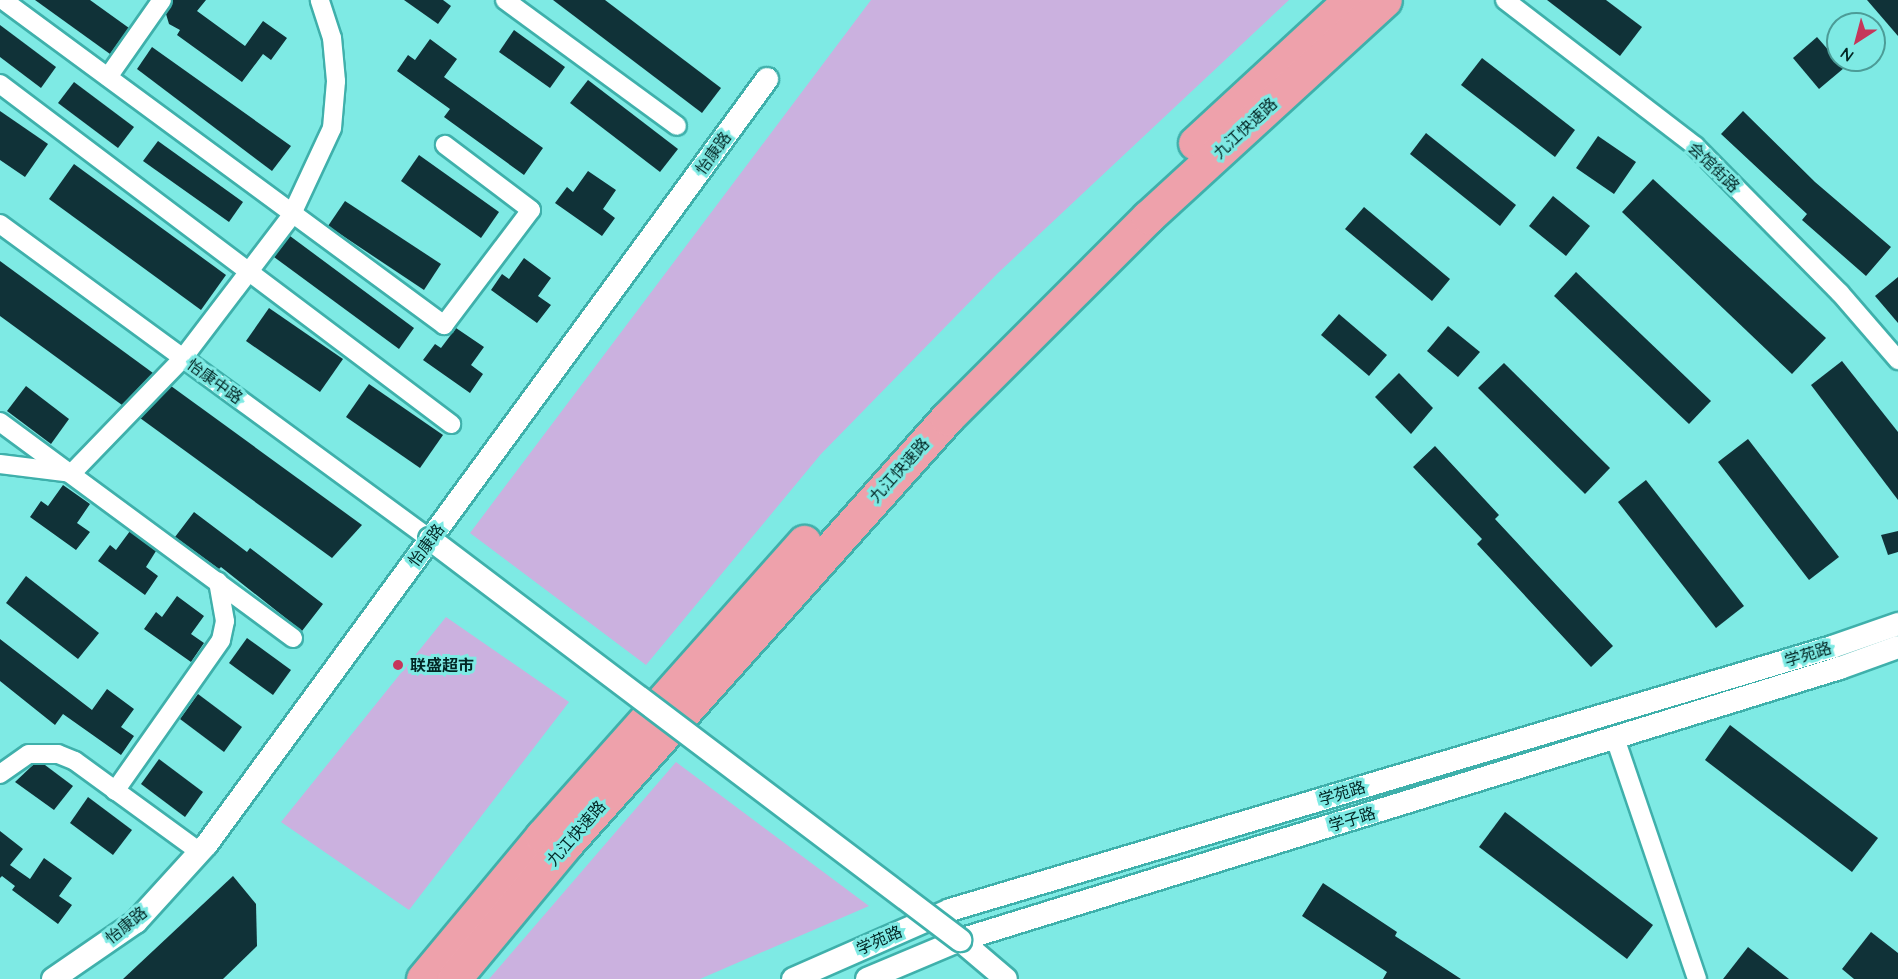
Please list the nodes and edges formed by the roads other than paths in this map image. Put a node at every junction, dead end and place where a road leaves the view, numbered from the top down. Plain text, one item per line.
1 (3, 0) edge
2 (162, 0) edge
3 (321, 0) edge
4 (505, 0) edge
5 (1350, 0) edge
6 (1385, 0) edge
7 (1505, 0) edge
8 (108, 77) junction
9 (767, 79) dead end
10 (0, 84) edge
11 (677, 126) dead end
12 (445, 145) dead end
13 (291, 216) junction
14 (0, 224) edge
15 (247, 272) junction
16 (183, 358) junction
17 (1898, 360) edge
18 (0, 422) edge
19 (451, 424) dead end
20 (0, 464) edge
21 (72, 473) junction
22 (430, 539) junction
23 (218, 582) junction
24 (1898, 624) edge
25 (293, 638) dead end
26 (1898, 646) edge
27 (1840, 668) joint
28 (1615, 738) junction
29 (0, 774) edge
30 (115, 790) junction
31 (200, 852) junction
32 (960, 940) junction
33 (53, 979) edge
34 (423, 979) edge
35 (454, 979) edge
36 (793, 979) edge
37 (867, 979) edge
38 (1006, 979) edge
39 (1698, 979) edge

1 - 8 street
2 - 8 street
3 - 13 street
4 - 11 street
5 - 34 highway, 九江快速路
6 - 35 highway, 九江快速路
7 - 17 street, 会馆街路
8 - 13 street
9 - 22 street, 怡康路
10 - 15 street
12 - 13 street
13 - 15 street
14 - 16 street, 怡康中路
15 - 16 street
15 - 19 street
16 - 21 street
16 - 22 street, 怡康中路
18 - 21 street
20 - 21 street
21 - 23 street
22 - 31 street, 怡康路
22 - 32 street, bridge
23 - 25 street
23 - 30 street
24 - 36 street, 学苑路
26 - 27 street, 学苑路
27 - 28 street, 学子路
28 - 32 street, 学子路
28 - 39 street
29 - 30 street
30 - 31 street
31 - 33 street, 怡康路
32 - 37 street, 学子路
32 - 38 street

